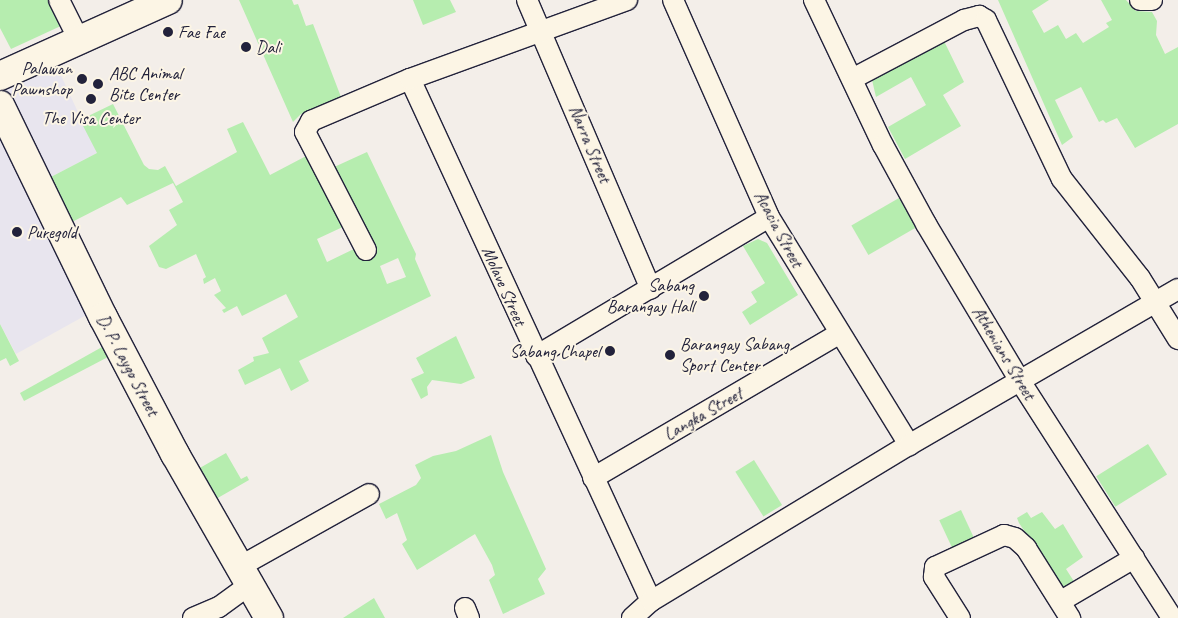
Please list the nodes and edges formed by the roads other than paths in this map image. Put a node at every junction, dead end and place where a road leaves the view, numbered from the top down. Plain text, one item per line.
1 (59, 0) edge
2 (168, 0) edge
3 (527, 0) edge
4 (627, 0) edge
5 (673, 0) edge
6 (814, 0) edge
7 (1140, 0) edge
8 (1152, 0) edge
9 (542, 30) junction
10 (79, 40) junction
11 (0, 76) edge
12 (410, 79) junction
13 (852, 79) junction
14 (0, 105) edge
15 (769, 218) junction
16 (366, 250) dead end
17 (651, 289) junction
18 (1178, 289) edge
19 (1156, 303) junction
20 (838, 334) junction
21 (1178, 340) edge
22 (536, 356) junction
23 (1020, 381) junction
24 (909, 445) junction
25 (593, 478) junction
26 (368, 494) dead end
27 (1134, 558) junction
28 (244, 576) junction
29 (651, 601) junction
30 (1066, 610) edge
31 (193, 618) edge
32 (269, 618) edge
33 (632, 618) edge
34 (960, 618) edge
35 (1172, 618) edge

1 - 10 street
2 - 10 main road
3 - 9 street, Narra Street
4 - 9 street
5 - 15 street, Acacia Street
6 - 13 street, Athenians Street
7 - 8 street
9 - 12 street
9 - 17 street, Narra Street
10 - 11 main road
12 - 16 street
12 - 22 street, Molave Street
13 - 19 street
13 - 23 street, Athenians Street
14 - 28 main road, D. P. Laygo Street
15 - 17 street
15 - 20 street, Acacia Street
17 - 22 street
18 - 19 street
19 - 21 street
19 - 23 street
20 - 24 street, Acacia Street
20 - 25 street, Langka Street
22 - 25 street, Molave Street
23 - 24 street
23 - 27 street, Athenians Street
24 - 29 street
25 - 29 street, Molave Street
26 - 28 street
27 - 30 street
27 - 35 street, Athenians Street
28 - 31 street
28 - 32 main road, D. P. Laygo Street
29 - 33 street
30 - 34 street

